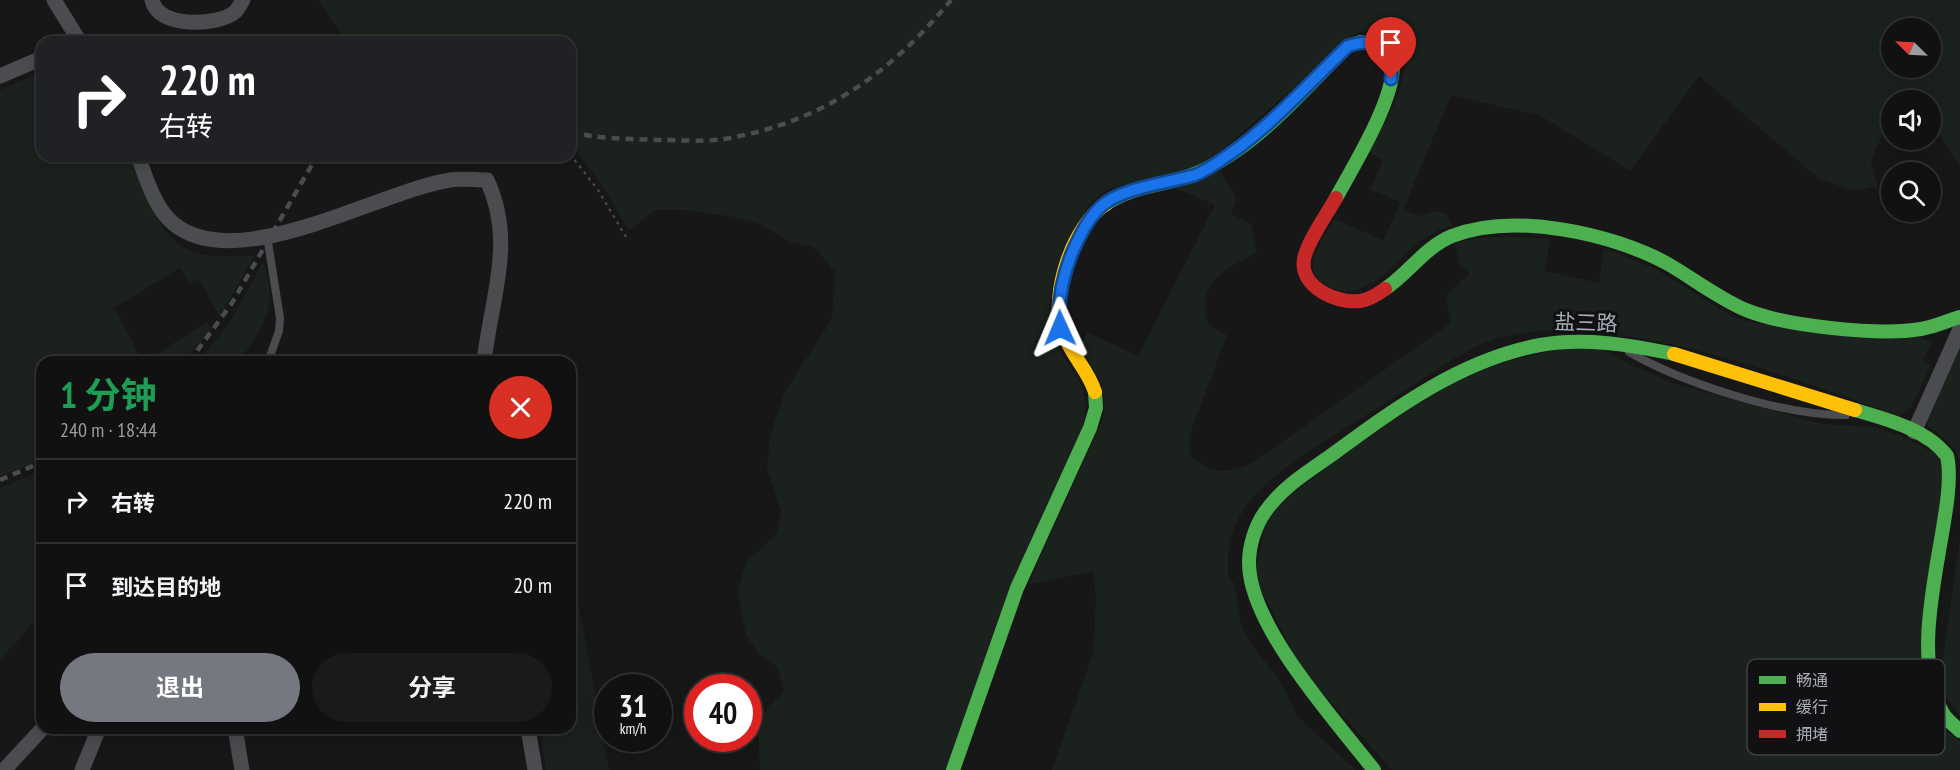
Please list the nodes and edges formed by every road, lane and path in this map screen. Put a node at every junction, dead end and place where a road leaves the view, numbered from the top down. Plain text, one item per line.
1 (54, 0) edge
2 (152, 0) edge
3 (243, 0) edge
4 (73, 36) edge
5 (36, 61) edge
6 (0, 76) edge
7 (141, 162) edge
8 (576, 162) edge
9 (267, 236) junction
10 (626, 237) dead end
11 (1960, 317) edge
12 (1960, 329) edge
13 (1612, 342) junction
14 (270, 356) edge
15 (485, 356) edge
16 (1861, 413) junction
17 (1914, 432) junction
18 (1933, 659) edge
19 (1945, 718) edge
20 (1960, 731) edge
21 (37, 734) edge
22 (97, 734) edge
23 (236, 734) edge
24 (529, 734) edge
25 (4, 770) edge
26 (82, 770) edge
27 (242, 770) edge
28 (535, 770) edge
29 (953, 770) edge
30 (1374, 770) edge

1 - 4 street
2 - 3 street
5 - 6 street
7 - 9 street
8 - 10 path
9 - 14 lane
9 - 15 street
11 - 29 street
12 - 17 street
13 - 16 street, 盐三路
13 - 16 lane
13 - 30 street, 盐三路
16 - 17 street, 盐三路
17 - 18 street, 盐三路
19 - 20 street, 盐三路
21 - 25 street
22 - 26 street
23 - 27 street
24 - 28 street

